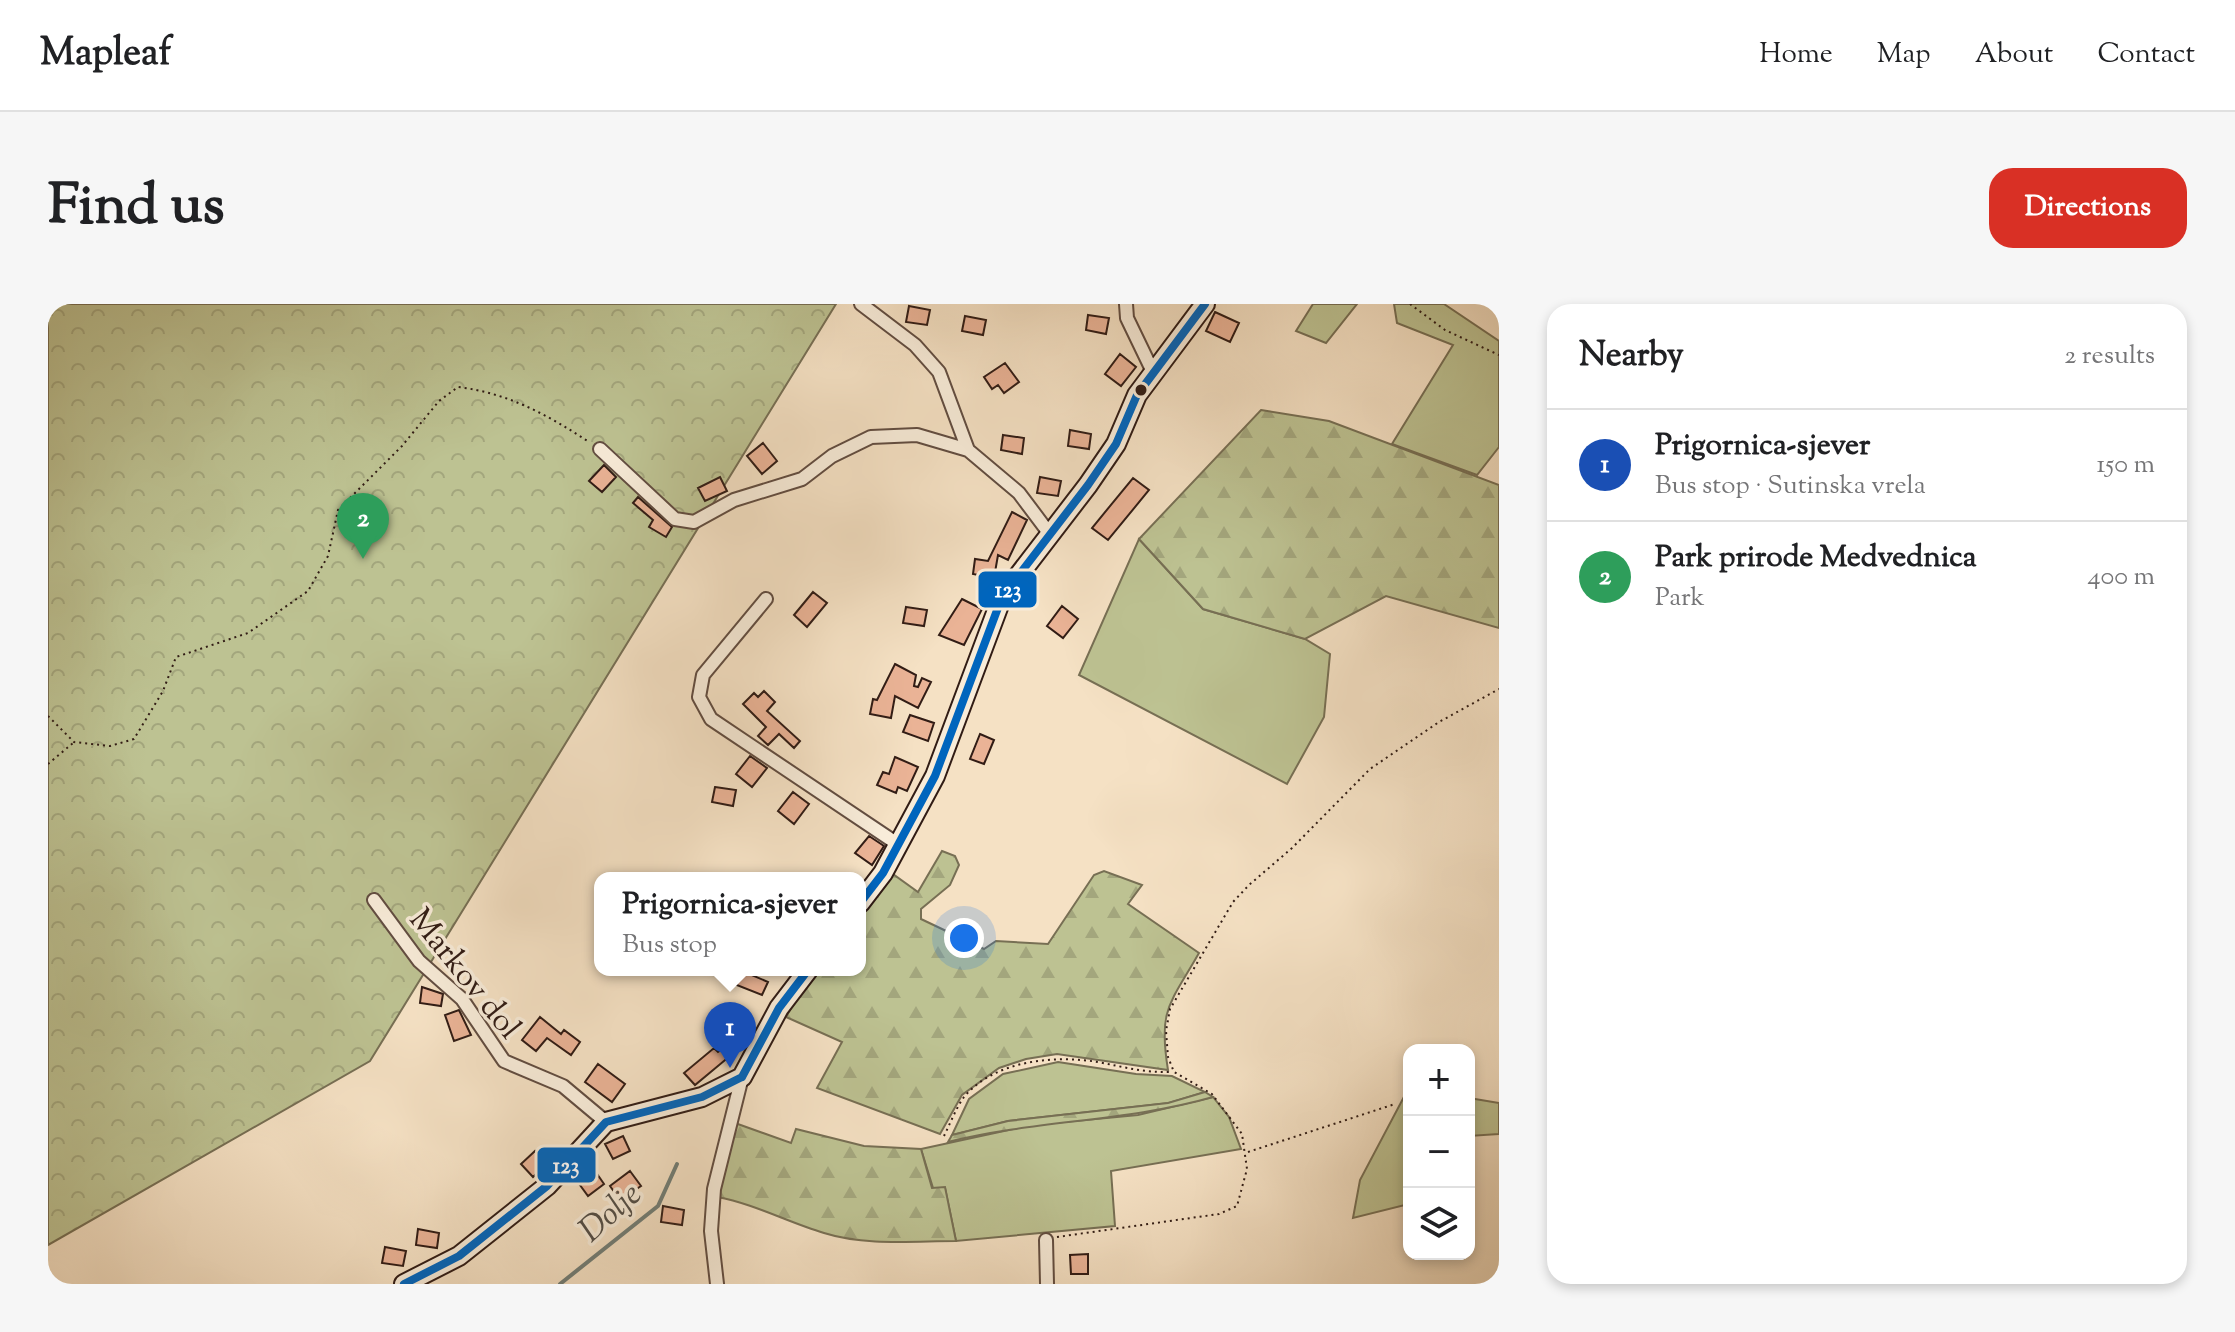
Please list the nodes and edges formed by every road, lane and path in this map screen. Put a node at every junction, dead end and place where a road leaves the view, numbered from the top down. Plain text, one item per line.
1 (861, 304) edge
2 (1126, 304) edge
3 (1205, 304) edge
4 (1410, 304) edge
5 (1499, 355) edge
6 (1153, 372) junction
7 (600, 449) joint
8 (968, 450) junction
9 (1049, 533) junction
10 (766, 599) dead end
11 (1499, 689) edge
12 (48, 716) edge
13 (74, 742) junction
14 (48, 764) edge
15 (899, 845) junction
16 (866, 895) edge
17 (374, 900) dead end
18 (803, 976) edge
19 (1174, 1072) junction
20 (742, 1077) junction
21 (1395, 1104) dead end
22 (606, 1122) junction
23 (944, 1136) dead end
24 (1247, 1153) junction
25 (1046, 1240) joint
26 (404, 1284) edge
27 (717, 1284) edge
28 (1047, 1284) edge

1 - 8 street
2 - 6 street
3 - 6 street
4 - 5 path
6 - 9 street
7 - 8 street
7 - 13 path
8 - 9 street
9 - 15 street
10 - 15 street
11 - 19 path
12 - 13 path
13 - 14 path
15 - 16 street
17 - 22 street, Markov dol
18 - 20 street
19 - 23 path
19 - 24 path
20 - 22 street
20 - 27 street
21 - 24 path
22 - 26 street
24 - 25 path
25 - 28 street

